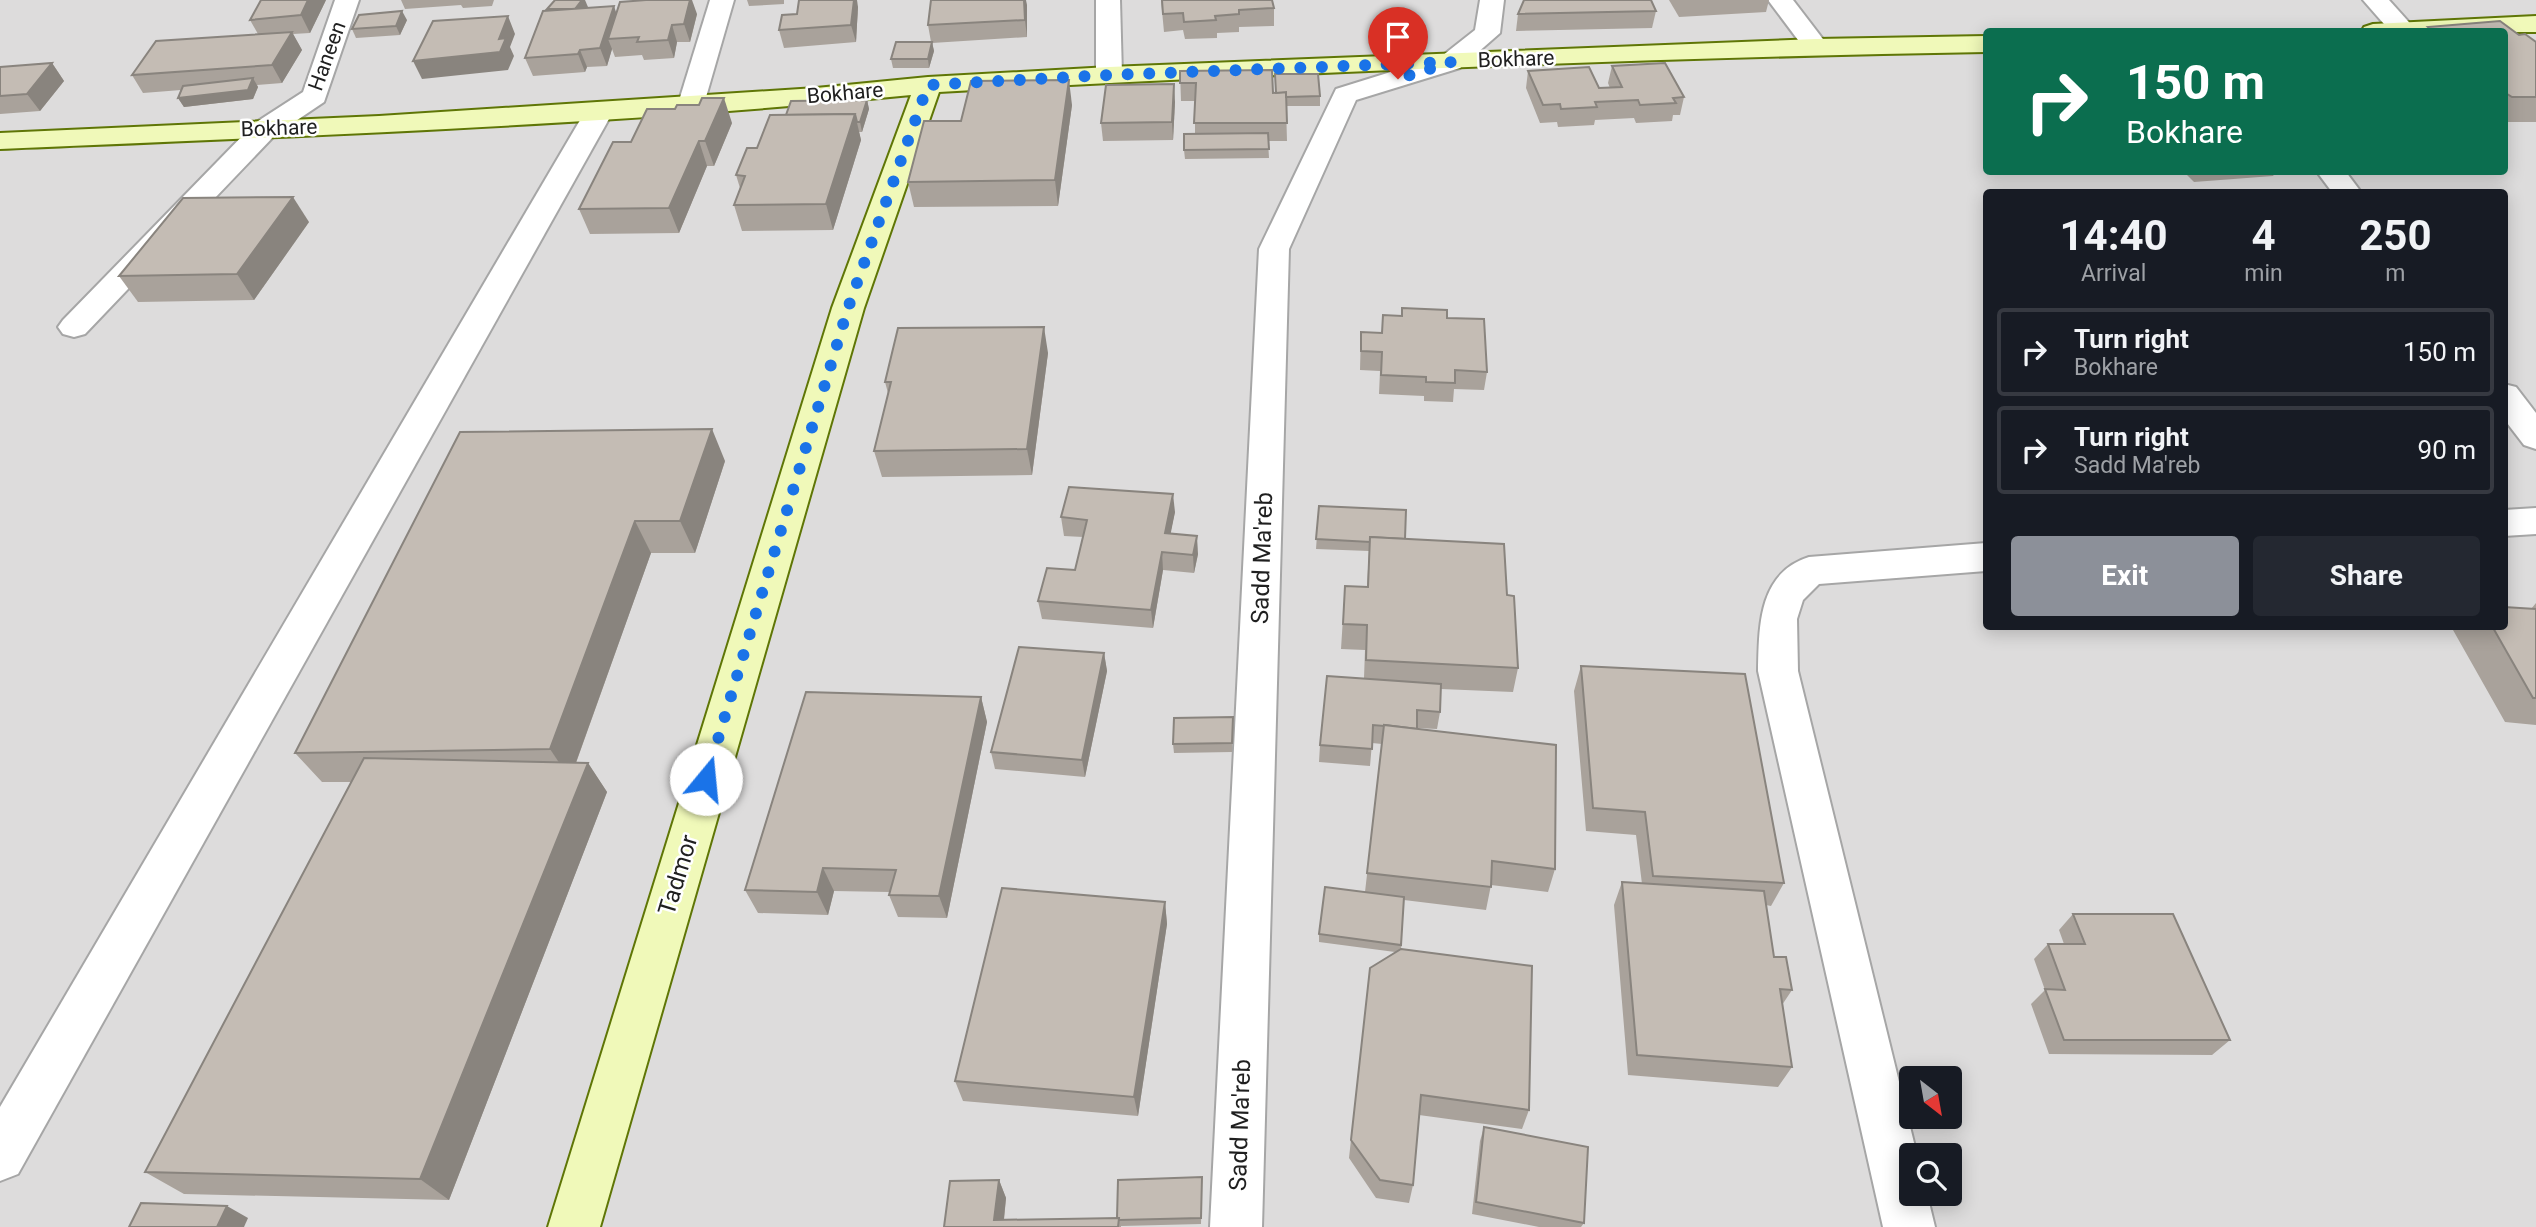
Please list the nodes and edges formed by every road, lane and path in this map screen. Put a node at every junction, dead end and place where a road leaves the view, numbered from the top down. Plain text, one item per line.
1 (347, 0) edge
2 (722, 0) edge
3 (1108, 0) edge
4 (1492, 0) edge
5 (1780, 0) edge
6 (2375, 0) edge
7 (2536, 24) edge
8 (2401, 28) edge
9 (2447, 28) edge
10 (1983, 44) edge
11 (1816, 47) junction
12 (1451, 62) junction
13 (1109, 75) junction
14 (928, 85) junction
15 (691, 104) junction
16 (600, 110) junction
17 (265, 129) junction
18 (0, 141) edge
19 (2333, 175) edge
20 (2345, 189) edge
21 (74, 327) dead end
22 (2508, 401) edge
23 (2536, 436) edge
24 (2536, 521) edge
25 (2508, 523) edge
26 (1983, 557) edge
27 (0, 1156) edge
28 (574, 1227) edge
29 (1236, 1227) edge
30 (1909, 1227) edge

1 - 17 street, Haneen
2 - 15 street
3 - 13 street
4 - 12 street, Sadd Ma'reb
5 - 11 street
6 - 8 street
7 - 9 street
10 - 11 street, Bokhare
11 - 12 street, Bokhare
12 - 13 street, Bokhare
12 - 29 street, Sadd Ma'reb
13 - 14 street, Bokhare
14 - 15 street, Bokhare
14 - 28 street, Tadmor
15 - 16 street, Bokhare
16 - 17 street, Bokhare
16 - 27 street
17 - 18 street, Bokhare
17 - 21 street, Haneen
19 - 20 street
22 - 23 street
24 - 25 street
26 - 30 street

